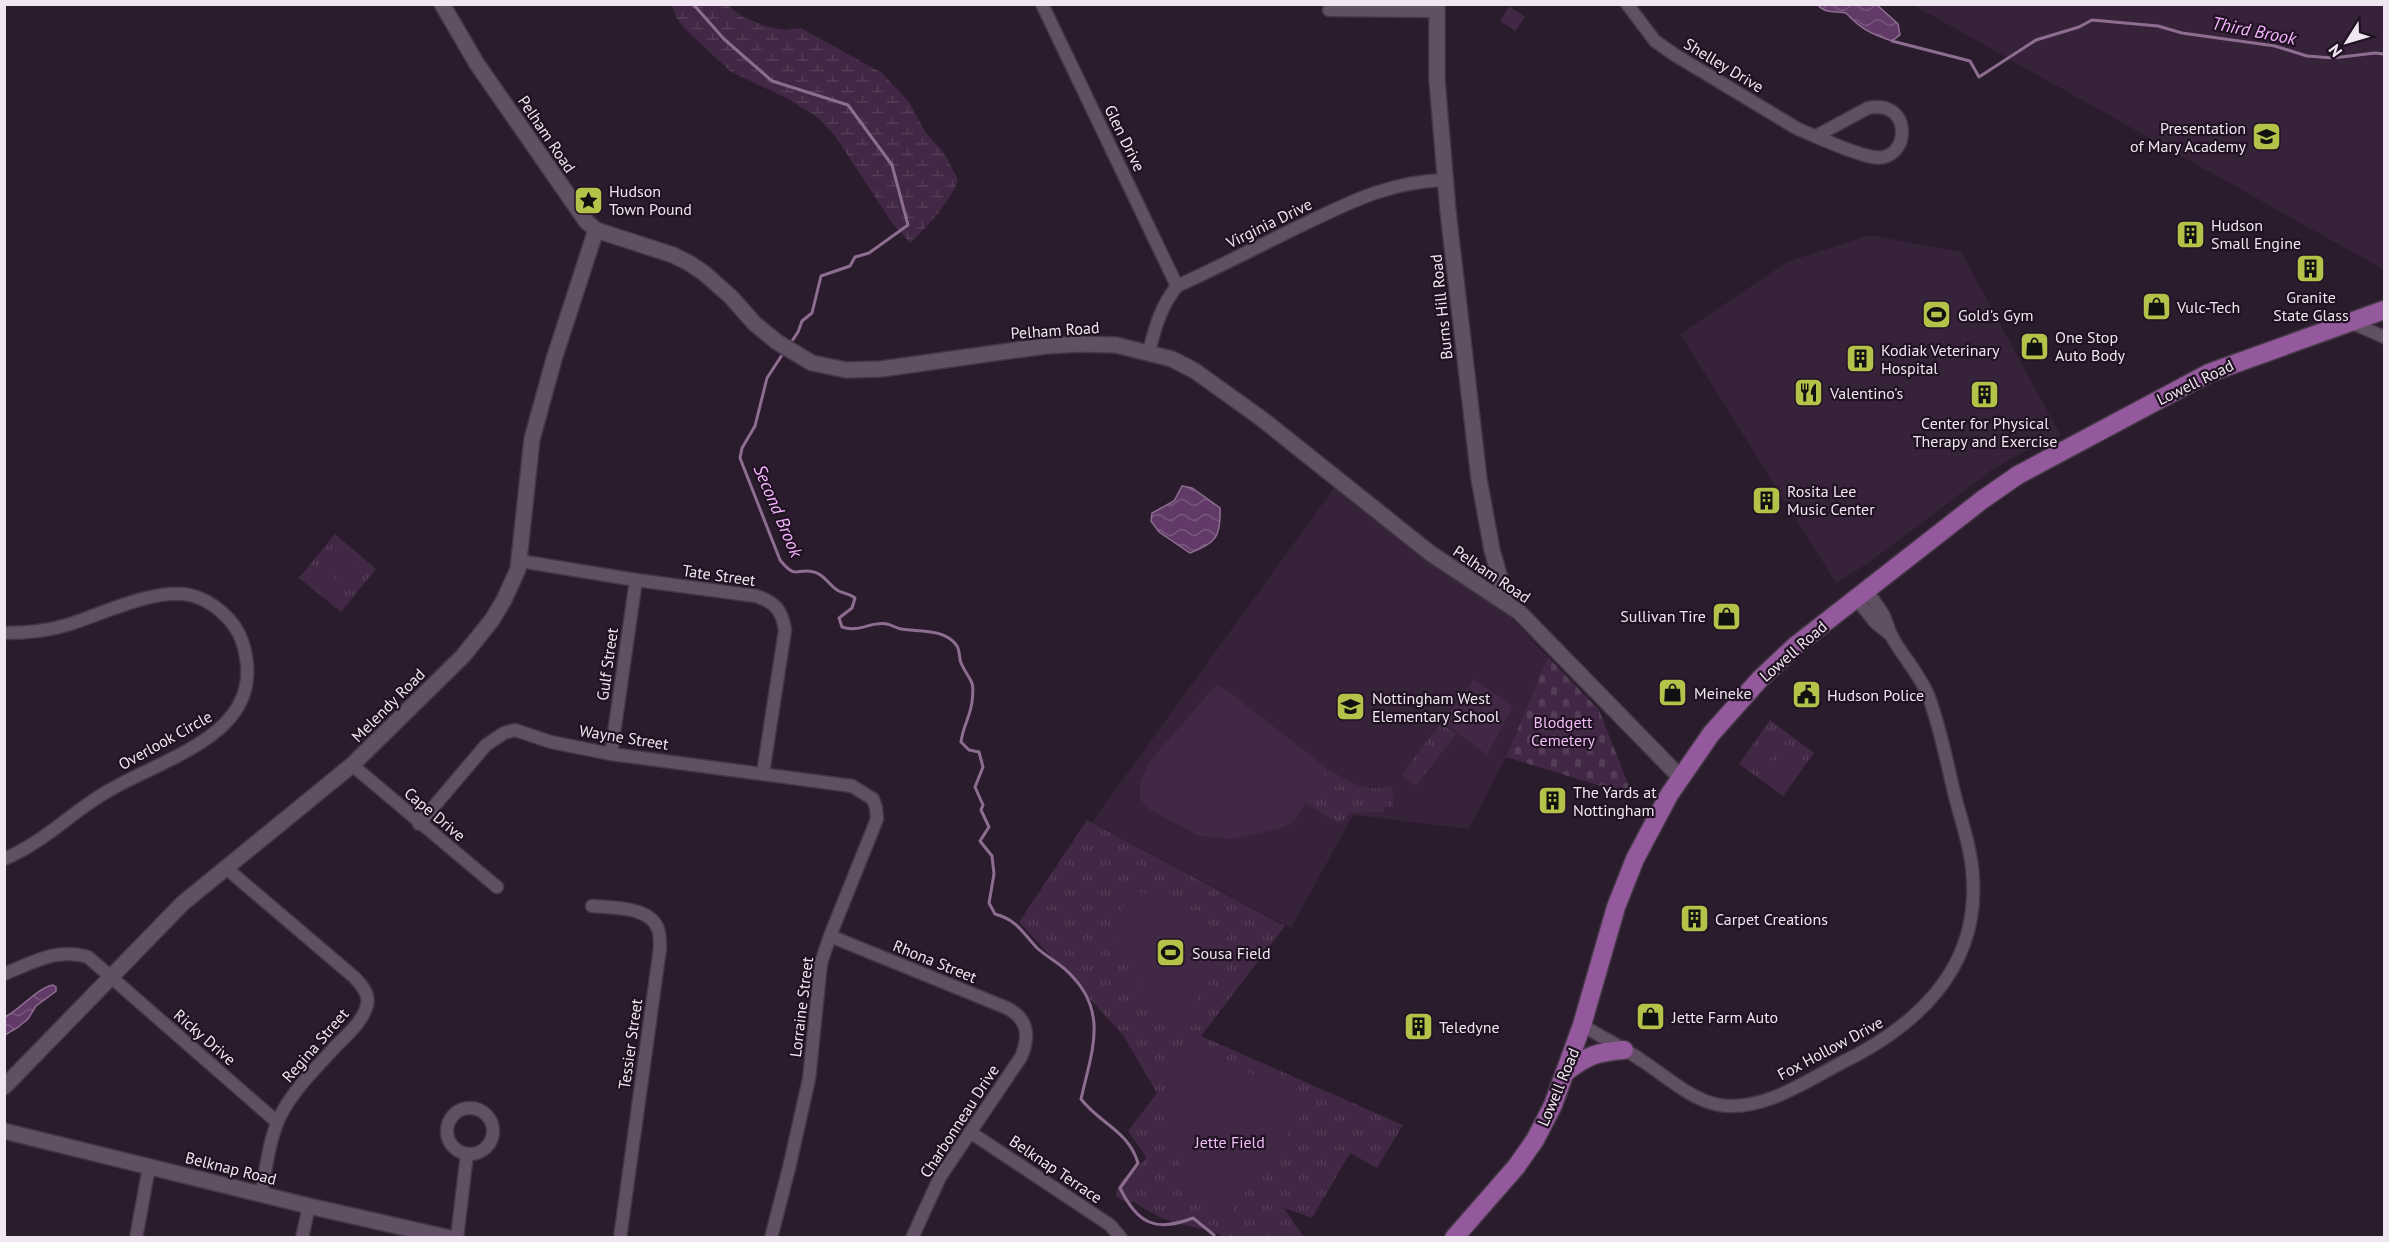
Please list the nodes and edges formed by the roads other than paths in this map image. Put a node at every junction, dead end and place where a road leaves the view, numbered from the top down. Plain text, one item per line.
1 (442, 4) edge
2 (1042, 4) edge
3 (1628, 4) edge
4 (1437, 8) edge
5 (1329, 10) dead end
6 (1816, 136) junction
7 (1447, 180) junction
8 (596, 230) junction
9 (1177, 286) junction
10 (2385, 310) edge
11 (2349, 322) junction
12 (2385, 337) edge
13 (1149, 352) junction
14 (520, 561) junction
15 (636, 580) junction
16 (1861, 594) junction
17 (1507, 603) junction
18 (4, 633) edge
19 (611, 753) junction
20 (352, 765) junction
21 (763, 773) junction
22 (1680, 777) junction
23 (863, 792) joint
24 (419, 824) junction
25 (4, 859) edge
26 (226, 868) junction
27 (497, 887) dead end
28 (592, 906) dead end
29 (830, 936) junction
30 (4, 974) edge
31 (112, 977) junction
32 (1024, 1022) joint
33 (1582, 1025) junction
34 (1624, 1050) junction
35 (1567, 1071) junction
36 (4, 1086) edge
37 (277, 1122) junction
38 (4, 1131) edge
39 (970, 1132) junction
40 (467, 1154) dead end
41 (149, 1167) junction
42 (261, 1194) junction
43 (309, 1206) junction
44 (136, 1238) edge
45 (302, 1238) edge
46 (450, 1238) edge
47 (457, 1238) edge
48 (620, 1238) edge
49 (771, 1238) edge
50 (912, 1238) edge
51 (1121, 1238) edge
52 (1454, 1238) edge

1 - 8 street, Pelham Road
2 - 9 street, Glen Drive
3 - 6 street, Shelley Drive
4 - 5 street
4 - 7 street, Burns Hill Road
6 - 6 street, Shelley Drive
7 - 9 street, Virginia Drive
7 - 17 street, Burns Hill Road
8 - 13 street, Pelham Road
8 - 14 street, Melendy Road
9 - 13 street
10 - 11 main road, Lowell Road
11 - 12 street
11 - 16 main road, Lowell Road
13 - 17 street, Pelham Road
14 - 15 street, Tate Street
14 - 20 street, Melendy Road
15 - 19 street, Gulf Street
15 - 21 street, Tate Street
16 - 22 main road, Lowell Road
16 - 34 street, Fox Hollow Drive
17 - 22 street, Pelham Road
18 - 25 street, Overlook Circle
19 - 21 street, Wayne Street
19 - 24 street, Wayne Street
20 - 24 street, Cape Drive
20 - 26 street, Melendy Road
21 - 23 street, Wayne Street
22 - 33 main road, Lowell Road
23 - 29 street, Lorraine Street
24 - 27 street, Cape Drive
26 - 31 street, Melendy Road
26 - 37 street, Regina Street
28 - 48 street, Tessier Street
29 - 32 street, Rhona Street
29 - 49 street, Lorraine Street
30 - 31 street
31 - 36 street, Melendy Road
31 - 37 street, Ricky Drive
32 - 39 street, Charbonneau Drive
33 - 34 street, Fox Hollow Drive
33 - 35 main road, Lowell Road
34 - 35 main road
35 - 52 main road, Lowell Road
37 - 42 street, Regina Street
38 - 41 street, Belknap Road
39 - 50 street, Charbonneau Drive
39 - 51 street, Belknap Terrace
40 - 47 street
41 - 42 street, Belknap Road
41 - 44 street
42 - 43 street, Belknap Road
43 - 45 street
43 - 46 street, Belknap Road

